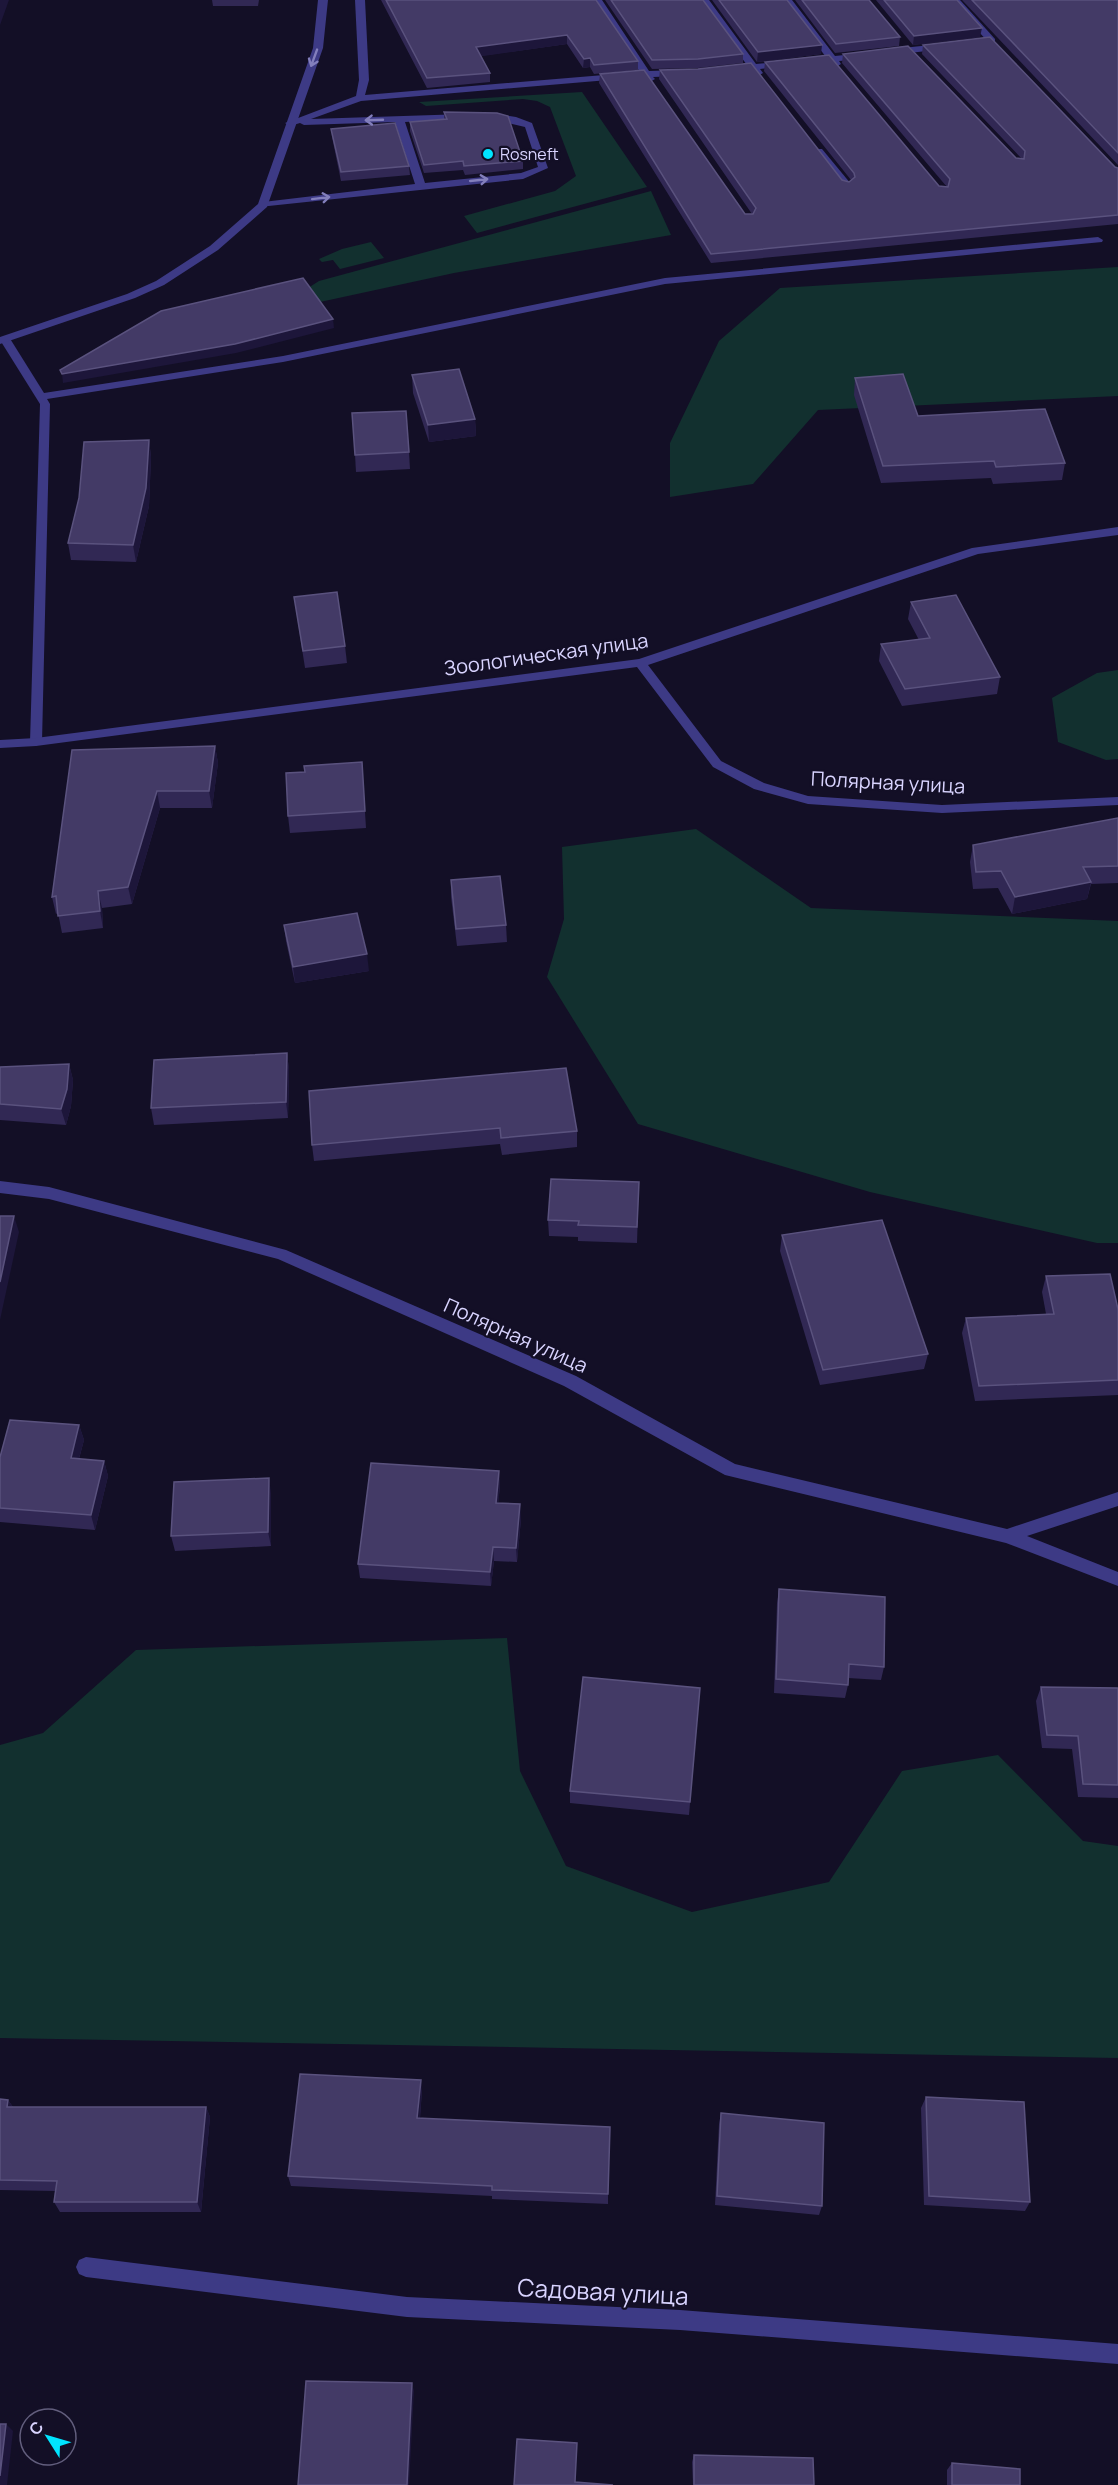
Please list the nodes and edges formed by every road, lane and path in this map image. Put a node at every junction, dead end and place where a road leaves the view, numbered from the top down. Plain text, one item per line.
1 (322, 0) edge
2 (360, 0) edge
3 (597, 0) edge
4 (704, 0) edge
5 (787, 0) edge
6 (955, 0) edge
7 (992, 41) junction
8 (903, 42) dead end
9 (980, 43) edge
10 (945, 46) edge
11 (910, 50) junction
12 (1000, 50) edge
13 (918, 58) edge
14 (832, 59) junction
15 (753, 67) junction
16 (840, 68) edge
17 (720, 70) edge
18 (688, 73) edge
19 (646, 74) junction
20 (653, 83) edge
21 (767, 86) edge
22 (360, 98) junction
23 (399, 119) junction
24 (290, 123) junction
25 (811, 140) edge
26 (421, 186) junction
27 (847, 186) edge
28 (263, 205) junction
29 (1098, 240) dead end
30 (3, 340) edge
31 (40, 397) junction
32 (1118, 531) edge
33 (640, 663) junction
34 (36, 742) junction
35 (0, 744) edge
36 (1118, 801) edge
37 (0, 1187) edge
38 (1118, 1499) edge
39 (1007, 1536) junction
40 (1118, 1579) edge
41 (86, 2267) dead end
42 (1118, 2354) edge

1 -> 24 street
2 - 22 street
3 - 19 street
4 - 15 street
5 - 14 street
6 - 7 street
7 - 9 street
7 - 12 street
8 - 11 street
10 - 11 street
11 - 13 street
11 - 14 street
14 - 15 street
14 - 16 street
15 - 17 street
15 - 21 street
18 - 19 street
19 - 20 street
19 - 22 street
22 - 24 street
23 -> 24 street
23 - 26 street
26 -> 23 street
24 - 28 street
25 - 27 street
28 -> 26 street
28 - 30 street
29 - 31 street
30 - 31 street
31 - 34 street
32 - 33 street, Зоологическая улица
33 - 34 street, Зоологическая улица
33 - 36 street, Полярная улица
34 - 35 street, Зоологическая улица
37 - 39 street, Полярная улица
38 - 39 street
39 - 40 street, Полярная улица
41 - 42 street, Садовая улица

